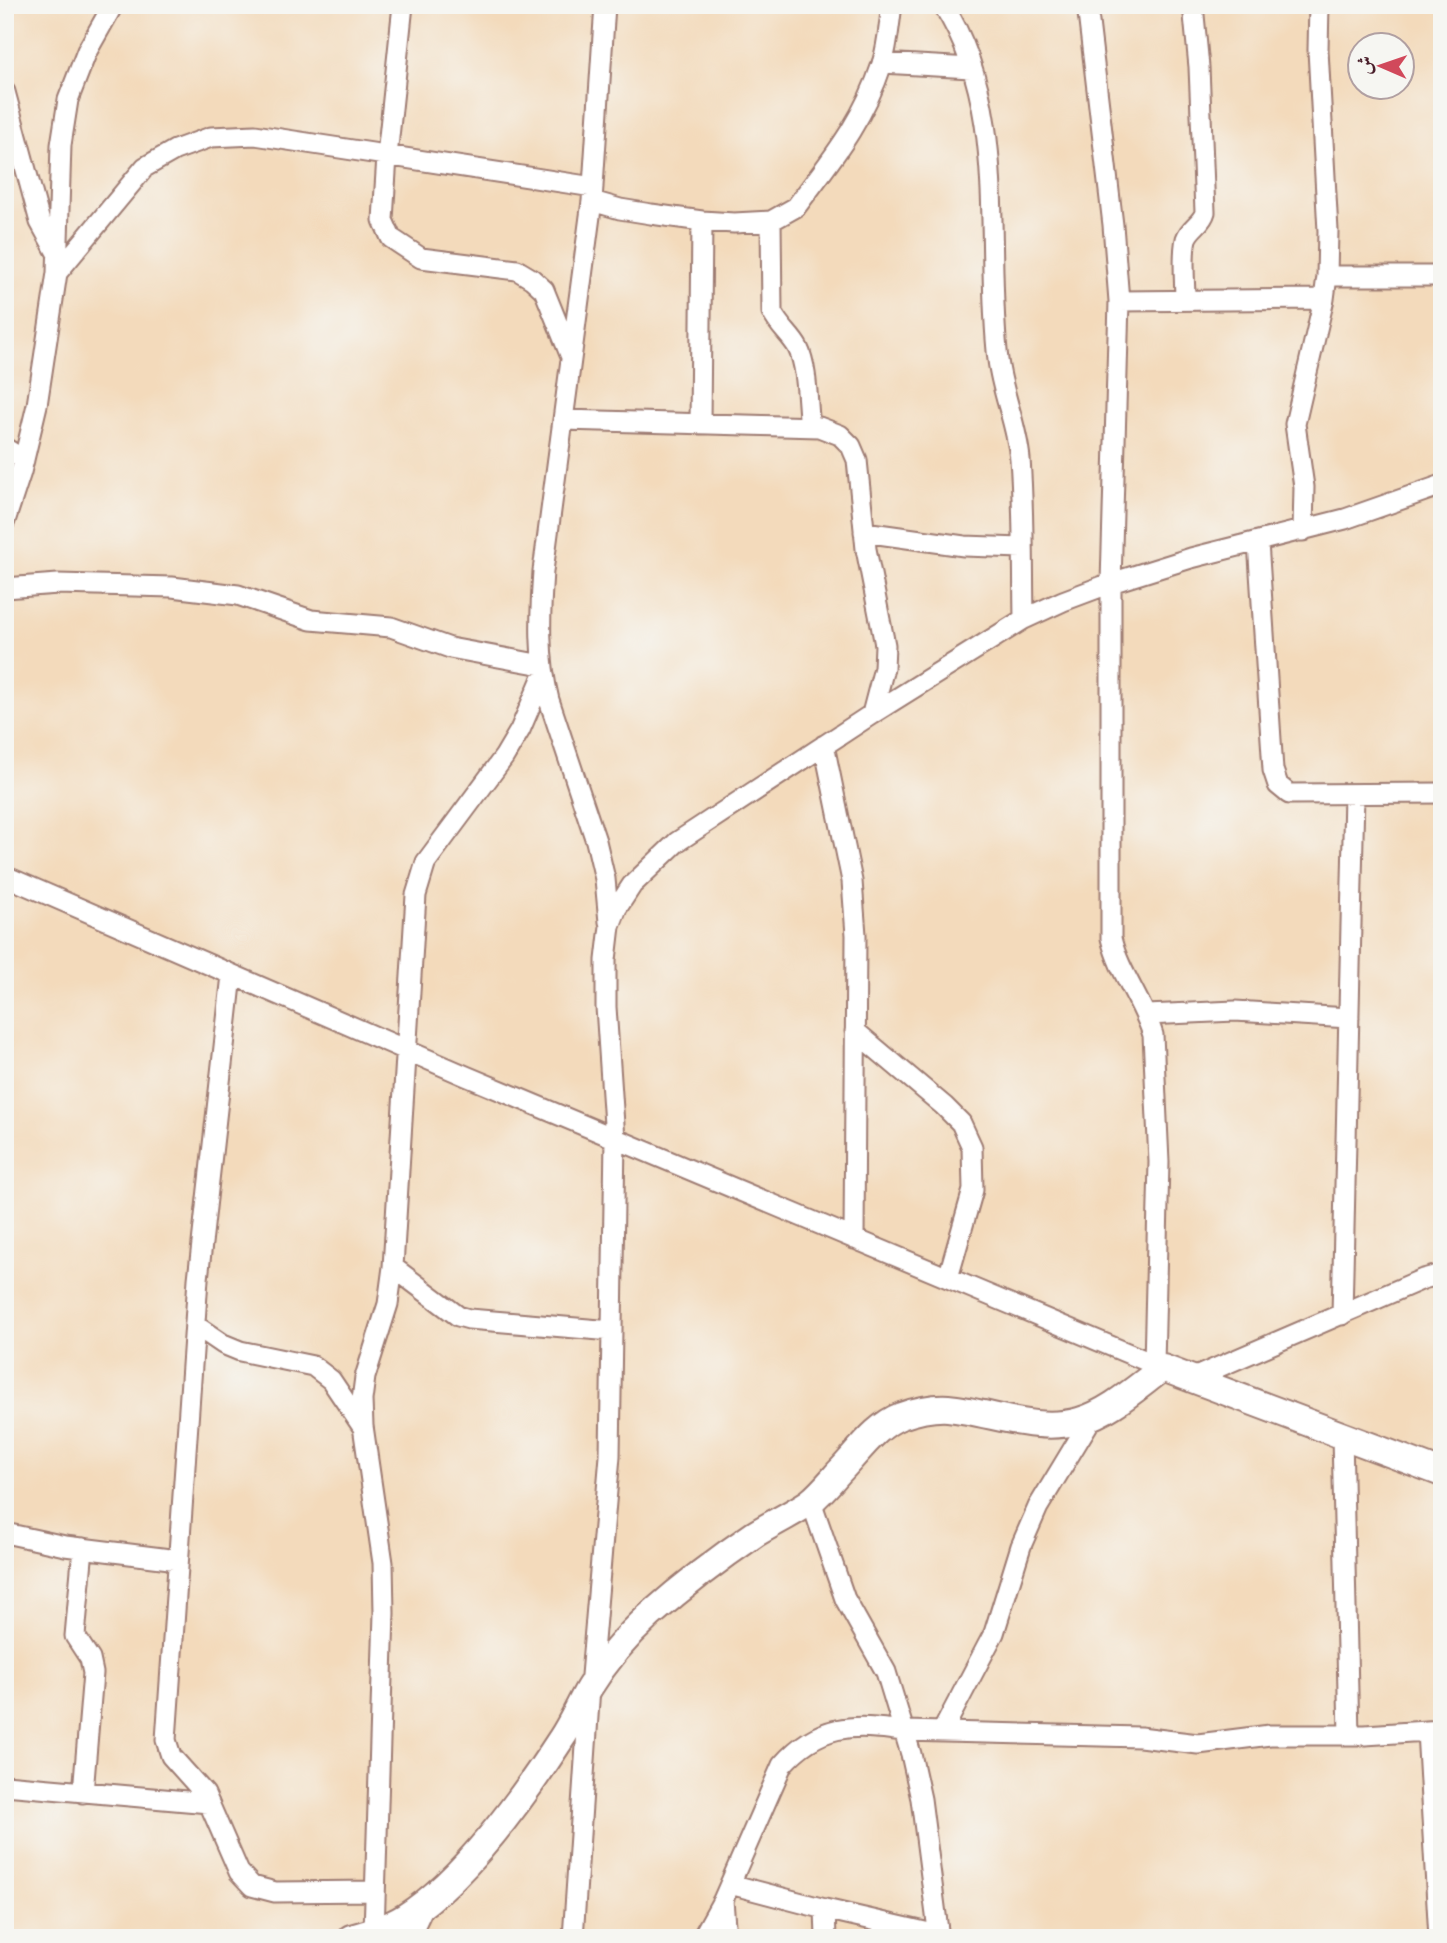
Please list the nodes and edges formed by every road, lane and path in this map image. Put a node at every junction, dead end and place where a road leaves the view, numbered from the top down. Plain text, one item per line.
1 (113, 5) edge
2 (403, 5) edge
3 (605, 5) edge
4 (891, 5) edge
5 (943, 5) edge
6 (1087, 5) edge
7 (1193, 5) edge
8 (1319, 5) edge
9 (882, 63) junction
10 (971, 68) junction
11 (5, 92) edge
12 (387, 156) junction
13 (592, 194) junction
14 (702, 221) junction
15 (771, 221) junction
16 (57, 264) junction
17 (1327, 276) junction
18 (1442, 276) edge
19 (1324, 299) junction
20 (1185, 300) junction
21 (1119, 301) junction
22 (572, 360) junction
23 (564, 421) junction
24 (700, 424) junction
25 (810, 427) junction
26 (5, 447) edge
27 (17, 467) edge
28 (1442, 485) edge
29 (5, 521) edge
30 (1303, 531) junction
31 (864, 532) junction
32 (1258, 542) junction
33 (1022, 548) junction
34 (1111, 583) junction
35 (5, 588) edge
36 (1024, 619) junction
37 (542, 671) junction
38 (873, 714) junction
39 (824, 746) junction
40 (1442, 793) edge
41 (1354, 794) junction
42 (5, 876) edge
43 (610, 926) junction
44 (232, 975) junction
45 (1147, 1016) junction
46 (1349, 1018) junction
47 (855, 1031) junction
48 (408, 1050) junction
49 (615, 1139) junction
50 (854, 1239) junction
51 (393, 1267) junction
52 (1442, 1274) edge
53 (948, 1278) junction
54 (1342, 1315) junction
55 (195, 1325) junction
56 (612, 1331) junction
57 (1159, 1366) junction
58 (1191, 1378) junction
59 (1093, 1416) junction
60 (363, 1426) junction
61 (1342, 1436) junction
62 (1442, 1473) edge
63 (811, 1501) junction
64 (5, 1533) edge
65 (83, 1548) junction
66 (178, 1560) junction
67 (590, 1687) junction
68 (904, 1731) junction
69 (1435, 1731) edge
70 (942, 1732) junction
71 (1349, 1735) junction
72 (5, 1785) edge
73 (83, 1793) junction
74 (209, 1803) junction
75 (375, 1891) junction
76 (727, 1892) junction
77 (426, 1901) junction
78 (825, 1909) junction
79 (363, 1935) edge
80 (938, 1936) edge
81 (409, 1938) edge
82 (573, 1938) edge
83 (702, 1938) edge
84 (726, 1938) edge
85 (827, 1938) edge
86 (1439, 1938) edge

1 - 16 street
2 - 12 street
3 - 13 street
4 - 9 street
5 - 10 street
6 - 21 street
7 - 20 street
8 - 17 street
9 - 10 street
9 - 15 street
10 - 33 street
11 - 16 street
12 - 13 street
12 - 16 street
12 - 22 street
13 - 14 street
13 - 22 street
14 - 15 street
14 - 24 street
15 - 25 street
16 - 27 street
17 - 18 street
17 - 19 street
19 - 20 street
19 - 30 street
20 - 21 street
21 - 34 street
22 - 23 street
23 - 24 street
23 - 37 street
24 - 25 street
25 - 31 street
26 - 27 street
27 - 29 street
28 - 30 street
30 - 32 street
31 - 33 street
31 - 38 street
32 - 34 street
32 - 41 street
33 - 36 street
34 - 36 street
34 - 45 street
35 - 37 street
36 - 38 street
37 - 43 street
37 - 48 street
38 - 39 street
39 - 43 street
39 - 47 street
40 - 41 street
41 - 46 street
42 - 44 street
43 - 49 street
44 - 48 street
44 - 55 street
45 - 46 street
45 - 57 street
46 - 54 street
47 - 50 street
47 - 53 street
48 - 49 street
48 - 51 street
49 - 50 street
49 - 56 street
50 - 53 street
51 - 56 street
51 - 60 street
52 - 54 street
53 - 57 street
54 - 58 street
55 - 60 street
55 - 66 street
56 - 67 street
57 - 58 street
57 - 59 street
58 - 61 street
59 - 63 street
59 - 70 street
60 - 75 street
61 - 62 street
61 - 71 street
63 - 67 street
63 - 68 street
64 - 65 street
65 - 66 street
65 - 73 street
66 - 74 street
67 - 77 street
67 - 82 street
68 - 70 street
68 - 76 street
68 - 80 street
69 - 71 street
69 - 86 street
70 - 71 street
72 - 73 street
73 - 74 street
74 - 75 street
75 - 79 street
76 - 78 street
76 - 83 street
76 - 84 street
77 - 79 street
77 - 81 street
78 - 80 street
78 - 85 street

